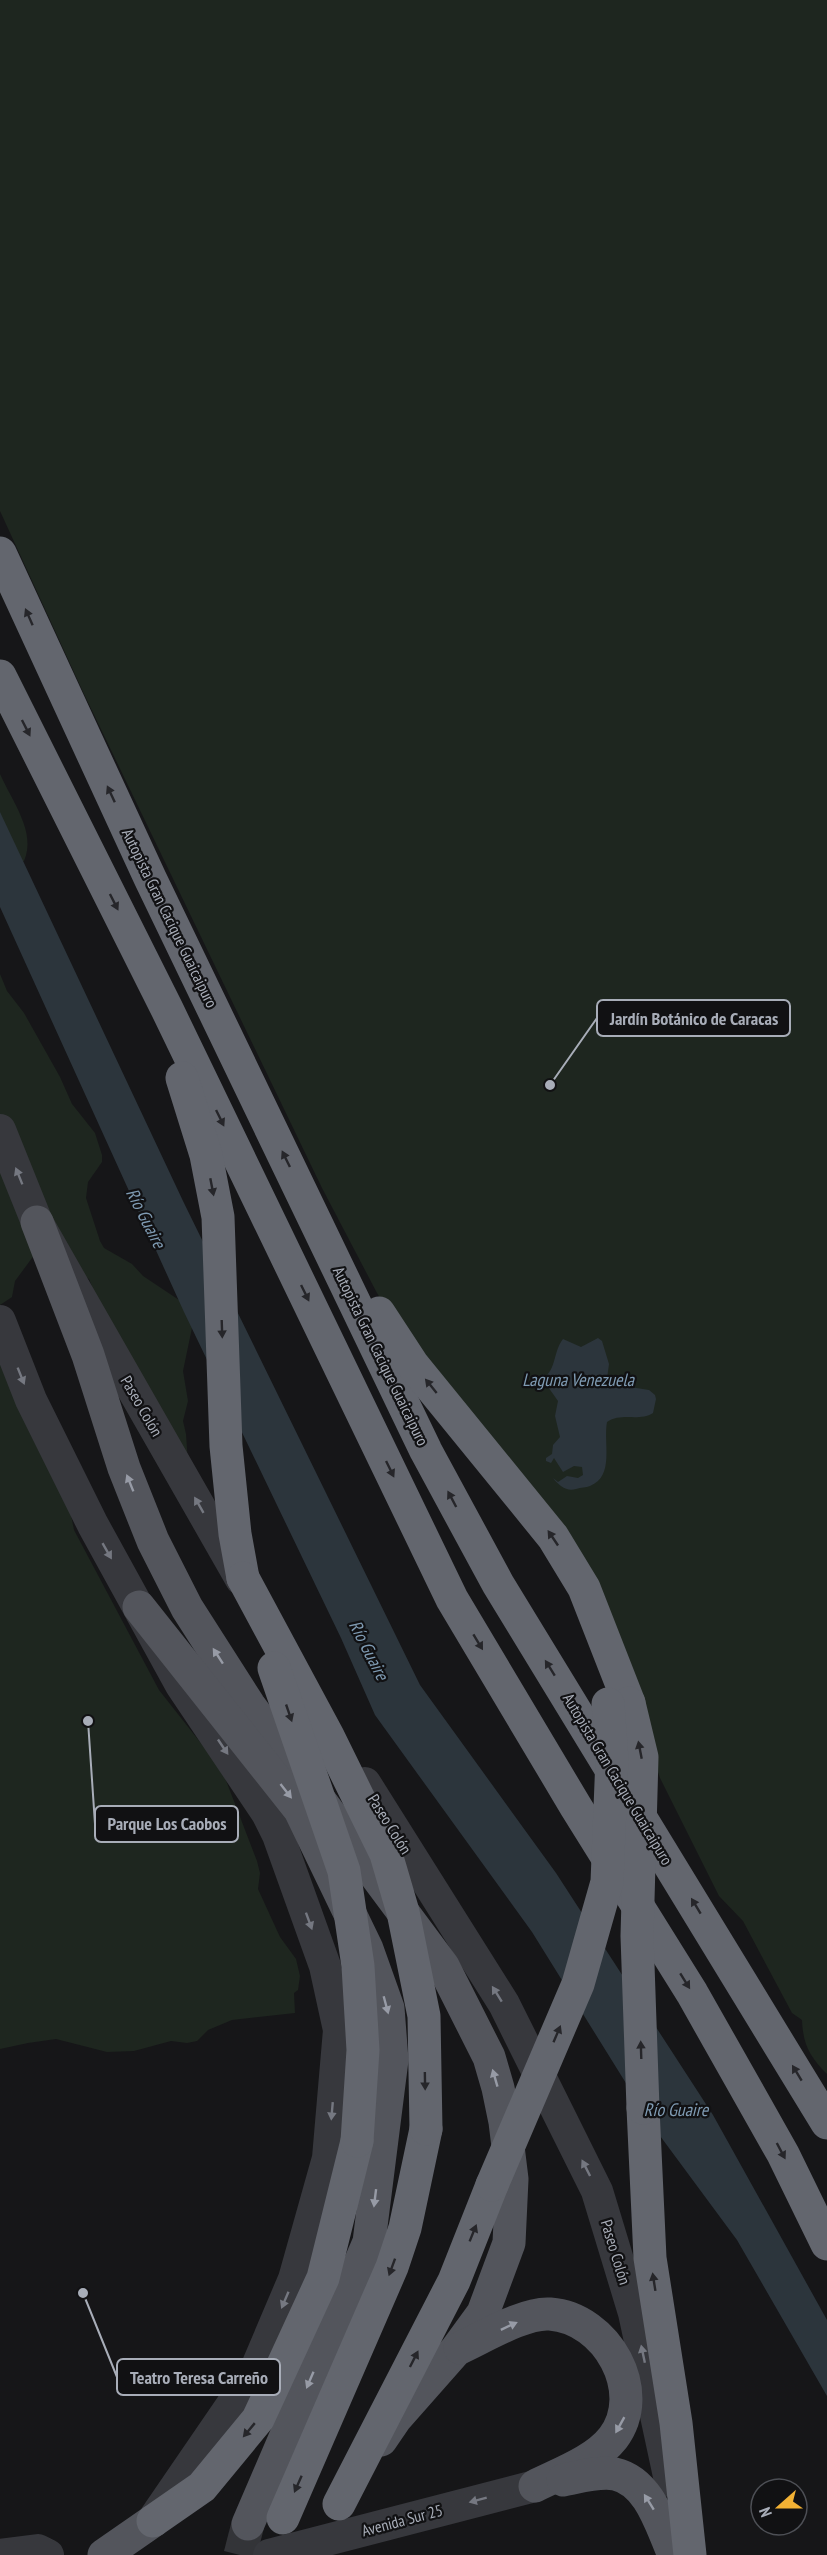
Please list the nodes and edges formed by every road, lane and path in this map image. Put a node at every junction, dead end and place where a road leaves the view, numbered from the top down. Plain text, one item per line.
1 (0, 554) edge
2 (0, 676) edge
3 (167, 1008) junction
4 (0, 1130) edge
5 (312, 1212) junction
6 (37, 1222) junction
7 (0, 1321) edge
8 (243, 1578) junction
9 (140, 1607) junction
10 (619, 1704) junction
11 (827, 2123) edge
12 (827, 2244) edge
13 (456, 2350) junction
14 (535, 2486) junction
15 (339, 2504) joint
16 (283, 2518) tunnel mouth
17 (153, 2521) junction
18 (248, 2524) tunnel mouth
19 (0, 2555) edge
20 (48, 2555) edge
21 (104, 2555) edge
22 (269, 2555) edge
23 (674, 2555) edge
24 (685, 2555) edge
25 (690, 2555) edge

5 -> 1 highway, Autopista Gran Cacique Guaicaipuro
2 -> 3 highway
3 -> 8 highway
3 -> 12 highway
6 -> 4 street, Paseo Colón
10 -> 5 highway
11 -> 5 highway, Autopista Gran Cacique Guaicaipuro
13 -> 6 main road
24 -> 6 street, Paseo Colón
7 -> 9 street
8 -> 16 highway, bridge
8 -> 17 highway, bridge
9 -> 17 street
9 -> 18 main road
15 -> 10 highway, bridge
25 -> 10 highway, bridge
13 -> 14 main road
13 - 15 main road
14 -> 22 street, Avenida Sur 25
23 -> 14 main road
17 - 21 main road
19 - 20 street

